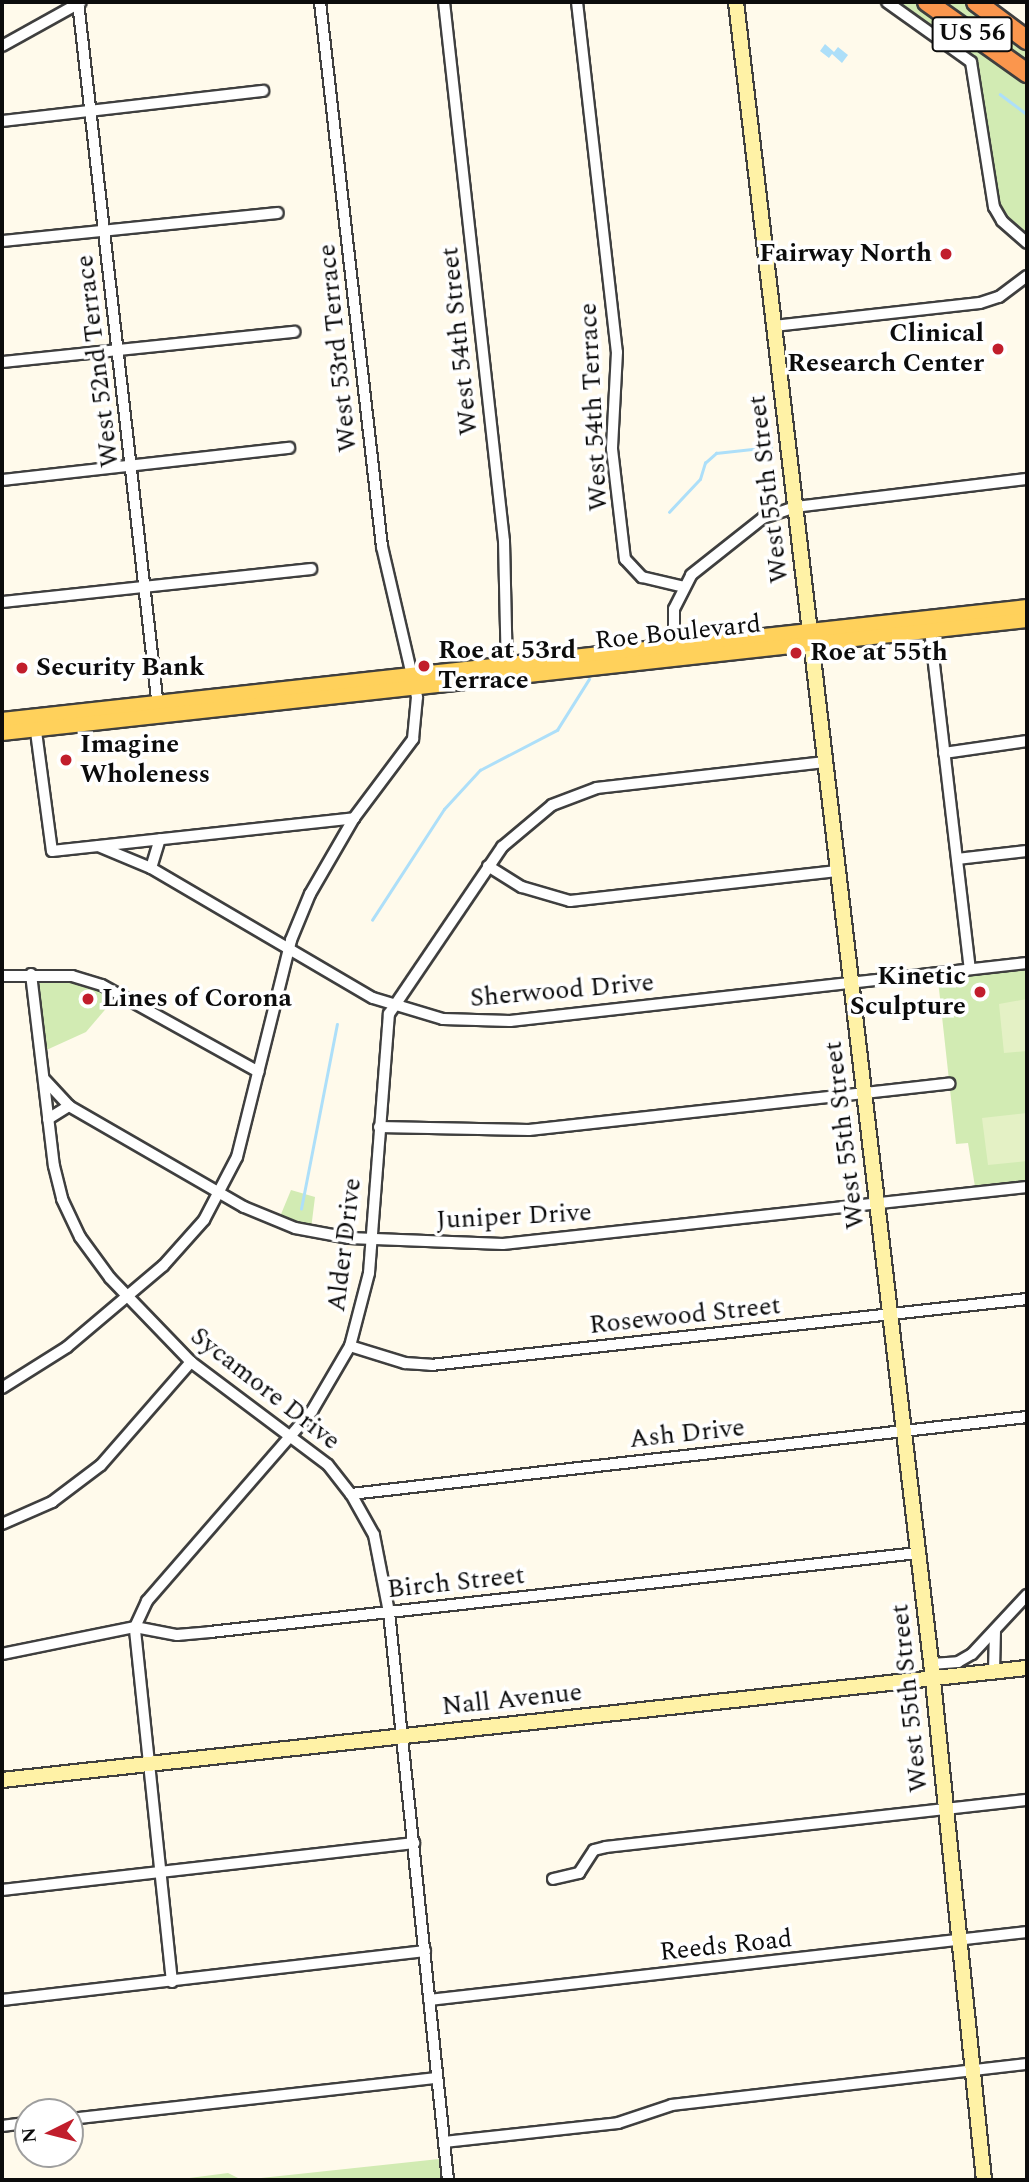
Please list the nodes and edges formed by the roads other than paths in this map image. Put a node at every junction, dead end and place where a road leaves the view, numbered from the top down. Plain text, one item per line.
1 (79, 2) edge
2 (320, 2) edge
3 (443, 2) edge
4 (577, 2) edge
5 (736, 2) edge
6 (887, 2) edge
7 (928, 2) edge
8 (976, 2) edge
9 (1027, 40) edge
10 (2, 46) edge
11 (1027, 73) edge
12 (263, 91) dead end
13 (90, 112) junction
14 (2, 121) edge
15 (278, 213) dead end
16 (104, 230) junction
17 (2, 241) edge
18 (1027, 243) edge
19 (1027, 276) edge
20 (774, 326) junction
21 (295, 332) dead end
22 (118, 351) junction
23 (2, 362) edge
24 (289, 448) dead end
25 (132, 466) junction
26 (1027, 479) edge
27 (2, 481) edge
28 (795, 507) junction
29 (311, 569) dead end
30 (145, 587) junction
31 (684, 587) junction
32 (2, 602) edge
33 (1027, 607) edge
34 (1027, 620) edge
35 (930, 630) junction
36 (811, 635) junction
37 (674, 643) junction
38 (507, 670) junction
39 (412, 681) junction
40 (158, 709) junction
41 (2, 720) edge
42 (35, 723) junction
43 (2, 733) edge
44 (1027, 741) edge
45 (944, 753) junction
46 (825, 762) junction
47 (354, 818) junction
48 (160, 839) junction
49 (98, 846) junction
50 (1027, 851) edge
51 (957, 859) junction
52 (488, 866) junction
53 (151, 869) junction
54 (839, 871) junction
55 (289, 950) junction
56 (1027, 963) edge
57 (970, 969) junction
58 (31, 974) junction
59 (2, 976) edge
60 (851, 983) junction
61 (394, 1006) junction
62 (259, 1072) junction
63 (45, 1080) junction
64 (949, 1084) dead end
65 (865, 1094) junction
66 (69, 1106) junction
67 (48, 1119) junction
68 (379, 1127) junction
69 (1027, 1187) edge
70 (220, 1193) junction
71 (877, 1204) junction
72 (372, 1240) junction
73 (127, 1297) junction
74 (1027, 1298) edge
75 (890, 1315) junction
76 (350, 1346) junction
77 (191, 1362) junction
78 (2, 1388) edge
79 (1027, 1417) edge
80 (904, 1431) junction
81 (290, 1437) junction
82 (351, 1494) junction
83 (2, 1524) edge
84 (918, 1553) junction
85 (1027, 1595) edge
86 (389, 1612) junction
87 (135, 1627) junction
88 (995, 1631) junction
89 (2, 1654) edge
90 (1027, 1668) edge
91 (932, 1671) junction
92 (994, 1671) junction
93 (403, 1737) junction
94 (150, 1765) junction
95 (2, 1780) edge
96 (1027, 1800) edge
97 (946, 1809) junction
98 (414, 1843) junction
99 (160, 1873) junction
100 (553, 1879) dead end
101 (2, 1890) edge
102 (1027, 1932) edge
103 (959, 1940) junction
104 (425, 1951) junction
105 (172, 1982) junction
106 (2, 2000) edge
107 (429, 2000) junction
108 (1027, 2064) edge
109 (973, 2071) junction
110 (437, 2078) junction
111 (84, 2117) edge
112 (444, 2143) junction
113 (447, 2180) edge
114 (984, 2180) edge

1 - 10 street
1 - 13 street, West 52nd Terrace
2 - 39 street, West 53rd Terrace
3 - 38 street, West 54th Street
4 - 31 street, West 54th Terrace
5 - 20 street, West 55th Street
6 - 18 street
7 - 11 highway, US 56
8 - 9 highway, US 56
12 - 13 street
13 - 14 street
13 - 16 street, West 52nd Terrace
15 - 16 street
16 - 17 street
16 - 22 street, West 52nd Terrace
19 - 20 street
20 - 28 street, West 55th Street
21 - 22 street
22 - 23 street
22 - 25 street, West 52nd Terrace
24 - 25 street
25 - 27 street
25 - 30 street, West 52nd Terrace
26 - 28 street
28 - 31 street
28 - 36 street, West 55th Street
29 - 30 street
30 - 32 street
30 - 40 street, West 52nd Terrace
31 - 37 street
33 - 36 main road, Roe Boulevard
34 - 35 main road, Roe Boulevard
35 - 36 main road, Roe Boulevard
35 - 45 street
36 - 37 main road, Roe Boulevard
36 - 38 main road, Roe Boulevard
36 - 46 street, West 55th Street
37 - 38 main road, Roe Boulevard
38 - 39 main road, Roe Boulevard
39 - 40 main road, Roe Boulevard
39 - 47 street, West 53rd Terrace
40 - 42 main road, Roe Boulevard
41 - 42 main road, Roe Boulevard
42 - 43 main road, Roe Boulevard
42 - 49 street
44 - 45 street
45 - 51 street
46 - 52 street, Alder Drive
46 - 54 street, West 55th Street
47 - 48 street
47 - 55 street, West 53rd Terrace
48 - 49 street
48 - 53 street
49 - 53 street, Sherwood Drive
50 - 51 street
51 - 57 street
52 - 54 street
52 - 61 street, Alder Drive
53 - 55 street, Sherwood Drive
54 - 60 street, West 55th Street
55 - 61 street, Sherwood Drive
55 - 62 street, West 53rd Terrace
56 - 57 street, Sherwood Drive
57 - 60 street, Sherwood Drive
58 - 59 street
58 - 62 street
58 - 63 street, Sycamore Drive
60 - 61 street, Sherwood Drive
60 - 65 street, West 55th Street
61 - 68 street, Alder Drive
62 - 70 street, West 53rd Terrace
63 - 66 street, Juniper Drive
63 - 67 street, Sycamore Drive
64 - 65 street
65 - 68 street
65 - 71 street, West 55th Street
66 - 67 street
66 - 70 street, Juniper Drive
67 - 73 street, Sycamore Drive
68 - 72 street, Alder Drive
69 - 71 street, Juniper Drive
70 - 72 street, Juniper Drive
70 - 73 street, West 53rd Terrace
71 - 72 street, Juniper Drive
71 - 75 street, West 55th Street
72 - 76 street, Alder Drive
73 - 77 street, Sycamore Drive
73 - 78 street, West 53rd Terrace
74 - 75 street, Rosewood Street
75 - 76 street, Rosewood Street
75 - 80 street, West 55th Street
76 - 81 street, Alder Drive
77 - 81 street, Sycamore Drive
77 - 83 street
79 - 80 street, Ash Drive
80 - 82 street, Ash Drive
80 - 84 street, West 55th Street
81 - 82 street, Sycamore Drive
81 - 87 street, Alder Drive
82 - 86 street, Sycamore Drive
84 - 86 street, Birch Street
84 - 91 street, West 55th Street
85 - 88 street
86 - 87 street, Birch Street
86 - 93 street, Sycamore Drive
87 - 89 street, Birch Street
87 - 94 street
88 - 91 street
88 - 92 street
90 - 92 street, Nall Avenue
91 - 92 street, Nall Avenue
91 - 93 street, Nall Avenue
91 - 97 street, West 55th Street
93 - 94 street, Nall Avenue
93 - 98 street, Sycamore Drive
94 - 95 street, Nall Avenue
94 - 99 street
96 - 97 street
97 - 100 street
97 - 103 street, West 55th Street
98 - 99 street
98 - 104 street, Sycamore Drive
99 - 101 street
99 - 105 street
102 - 103 street, Reeds Road
103 - 107 street, Reeds Road
103 - 109 street, West 55th Street
104 - 105 street
104 - 107 street, Sycamore Drive
105 - 106 street
107 - 110 street, Sycamore Drive
108 - 109 street
109 - 112 street
109 - 114 street, West 55th Street
110 - 111 street
110 - 112 street, Sycamore Drive
112 - 113 street, Sycamore Drive

